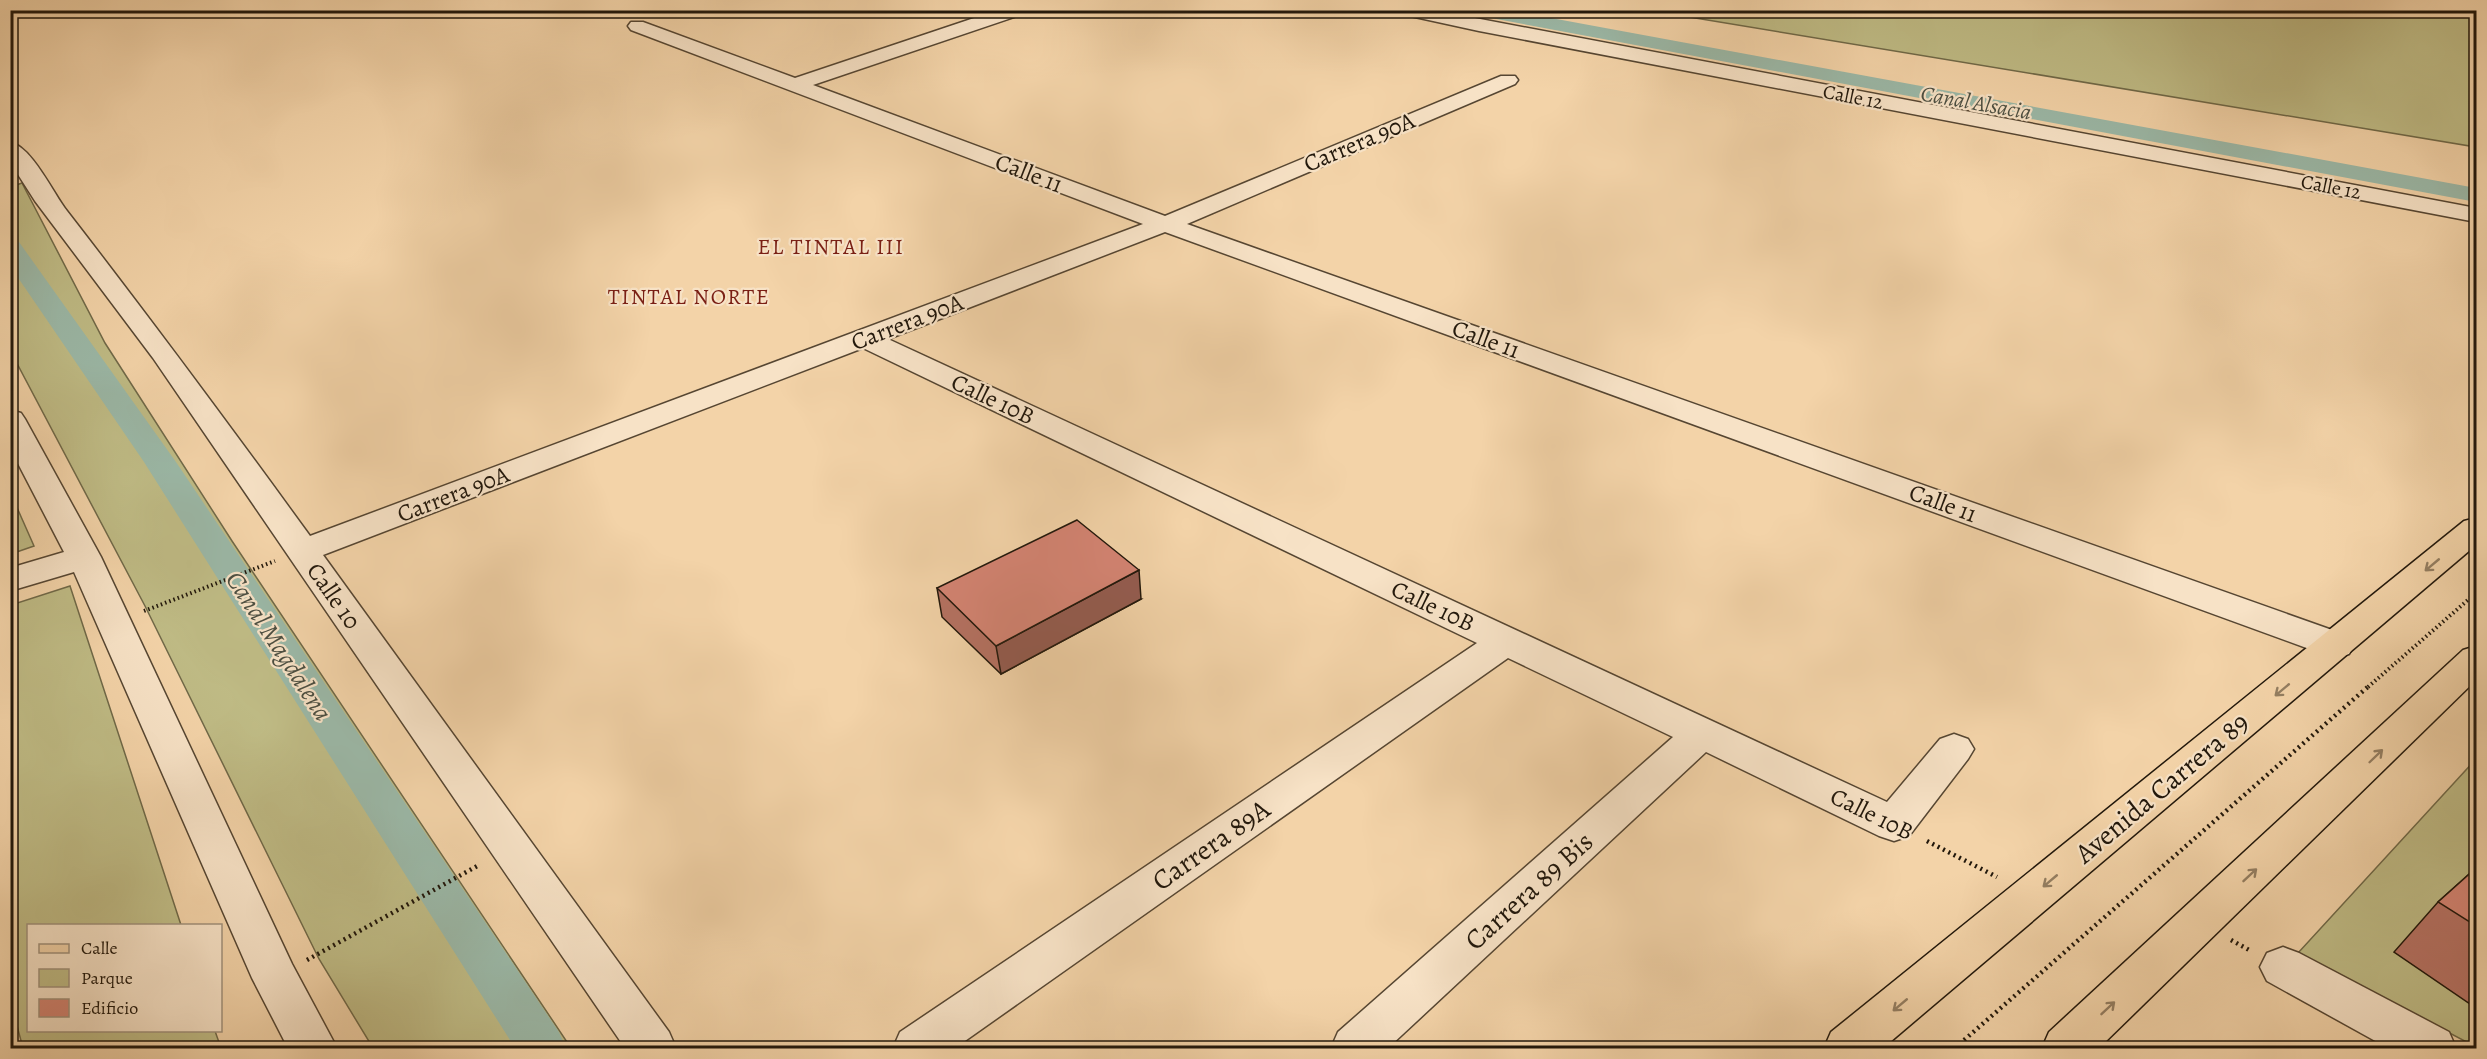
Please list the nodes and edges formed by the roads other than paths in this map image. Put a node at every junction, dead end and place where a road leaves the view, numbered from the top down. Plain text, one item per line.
1 (1407, 10) edge
2 (1009, 11) edge
3 (637, 26) dead end
4 (1508, 80) dead end
5 (794, 85) junction
6 (10, 148) edge
7 (2476, 215) edge
8 (1165, 224) junction
9 (864, 338) junction
10 (10, 419) edge
11 (2476, 528) edge
12 (302, 551) junction
13 (84, 556) junction
14 (10, 580) edge
15 (1506, 641) junction
16 (2336, 645) junction
17 (2471, 669) edge
18 (1702, 733) junction
19 (1954, 749) dead end
20 (2283, 967) dead end
21 (313, 1048) edge
22 (652, 1048) edge
23 (917, 1048) edge
24 (1355, 1048) edge
25 (1848, 1048) edge
26 (2066, 1048) edge
27 (2432, 1048) edge

1 - 7 street, Calle 12
2 - 5 street
3 - 5 street, Calle 11
4 - 8 street, Carrera 90A
5 - 8 street, Calle 11
6 - 12 street, Calle 10
8 - 9 street, Carrera 90A
8 - 16 street, Calle 11
9 - 12 street, Carrera 90A
9 - 15 street, Calle 10B
10 - 13 street
11 -> 16 main road, Avenida Carrera 89
12 - 22 street, Calle 10
13 - 14 street
13 - 21 street
15 - 18 street, Calle 10B
15 - 23 street, Carrera 89A
16 -> 25 main road, Avenida Carrera 89
26 -> 17 main road
18 - 19 street, Calle 10B
18 - 24 street, Carrera 89 Bis
20 - 27 street

